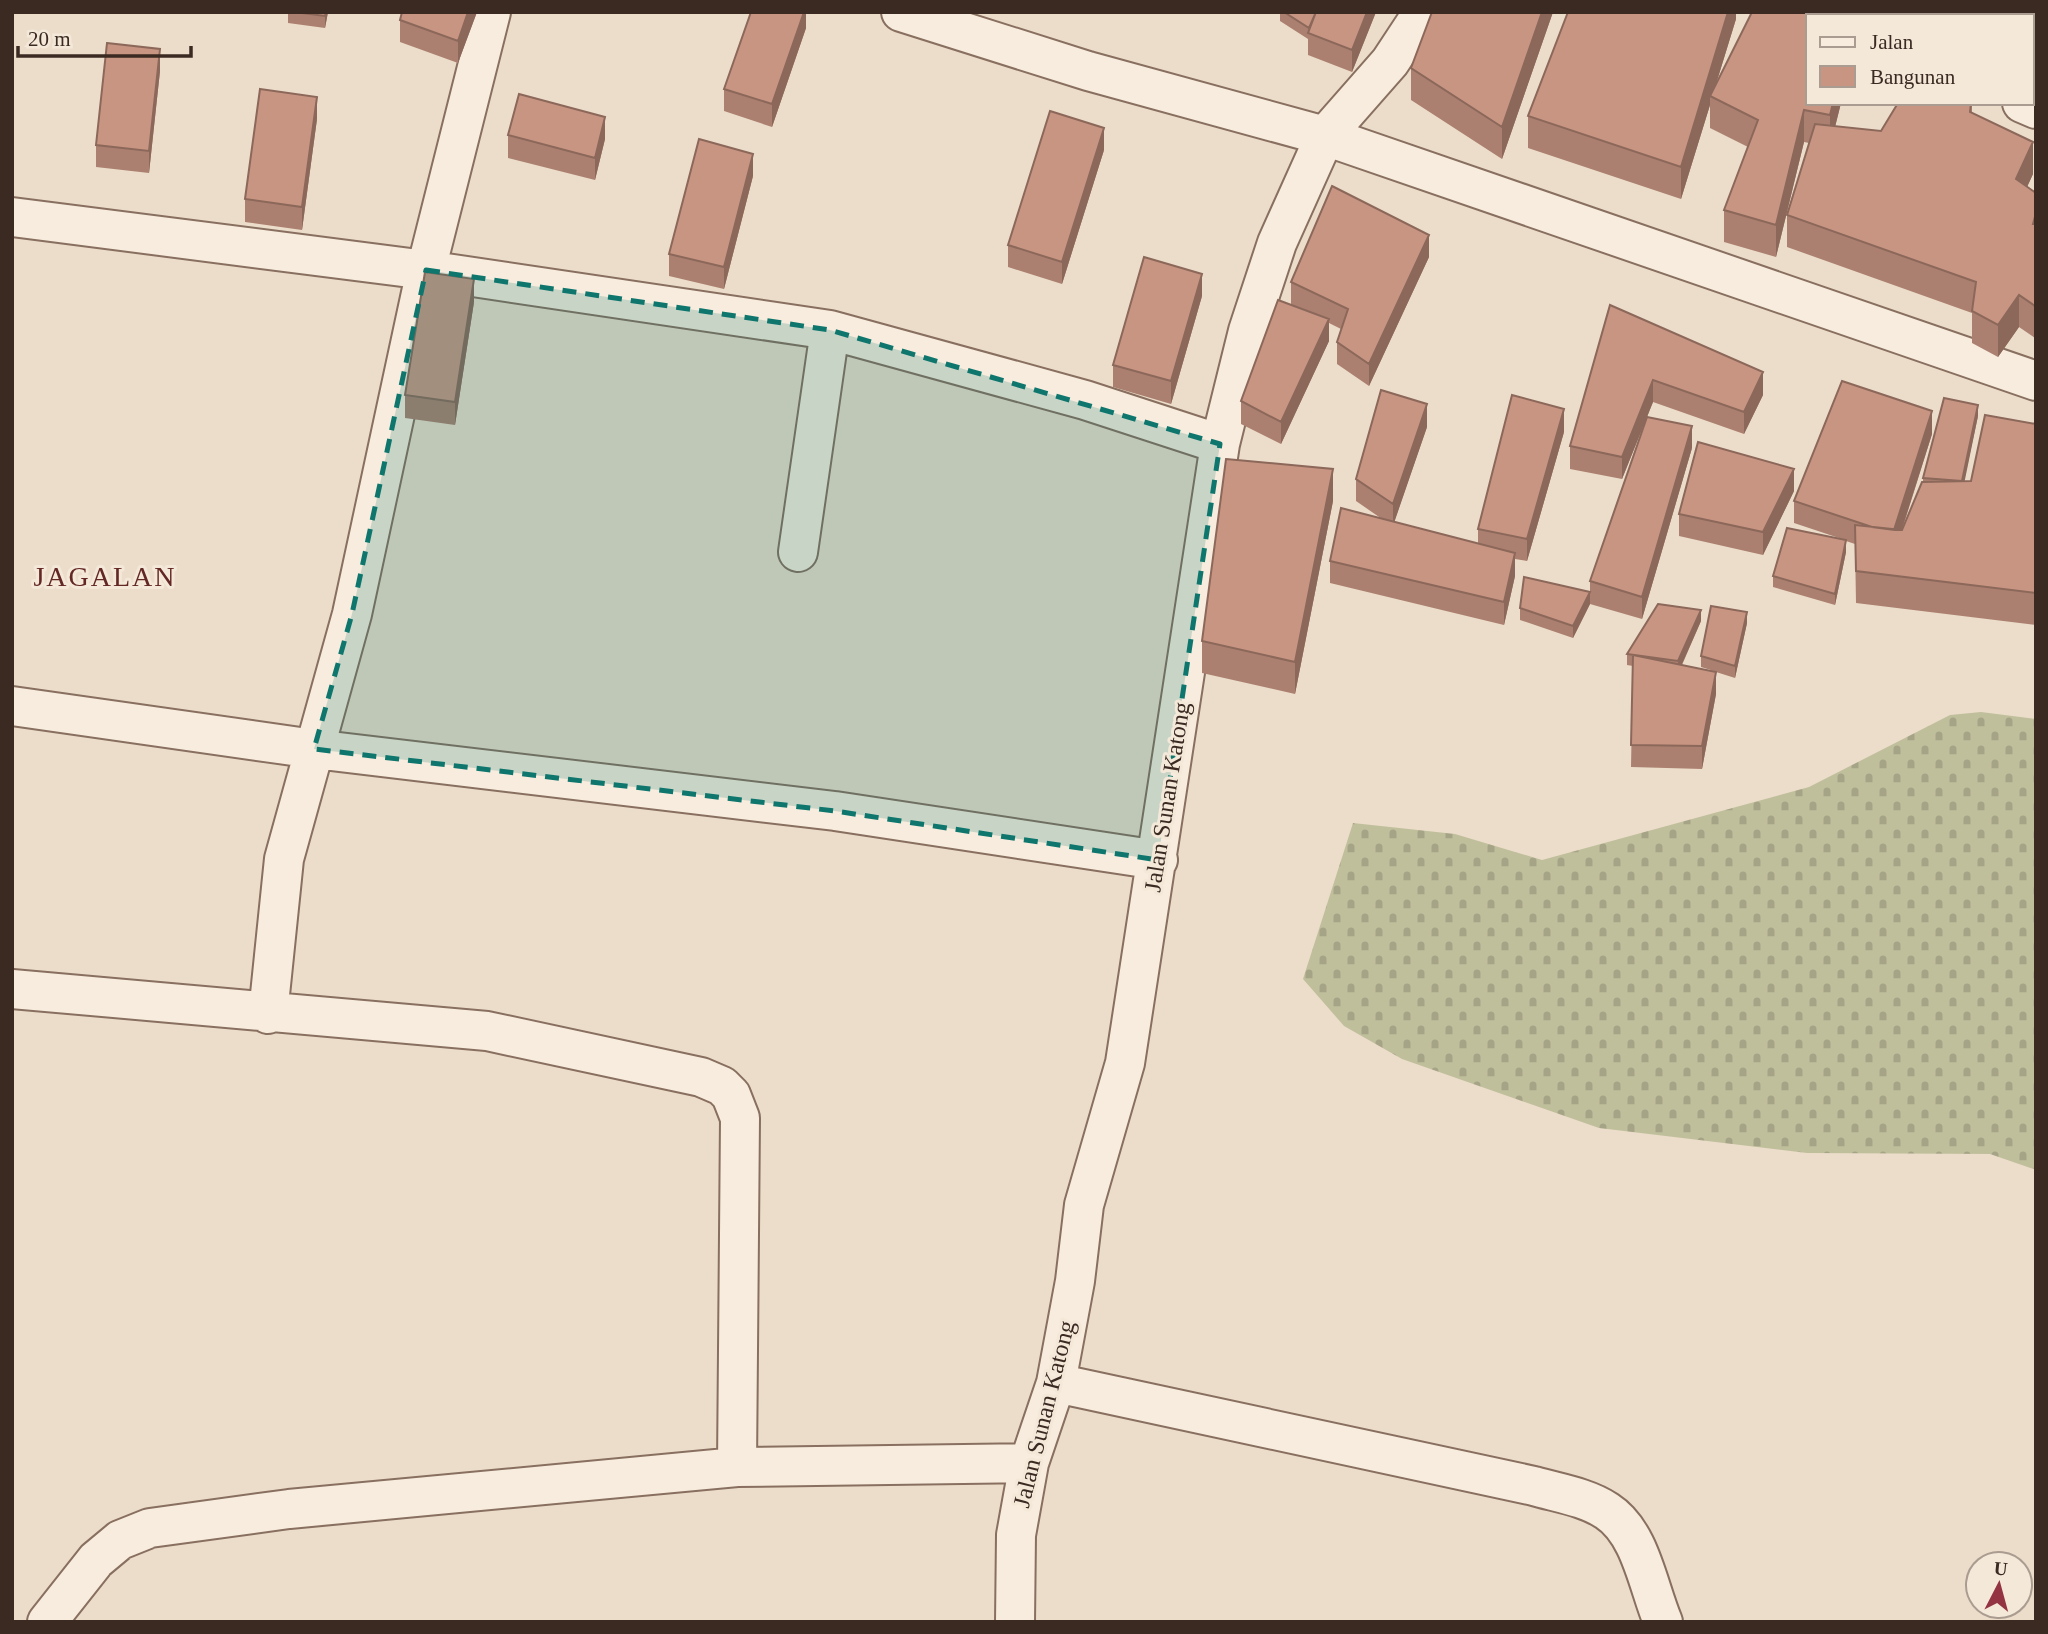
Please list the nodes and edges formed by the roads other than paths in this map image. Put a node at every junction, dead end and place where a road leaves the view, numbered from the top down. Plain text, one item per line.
1 (491, 12) edge
2 (901, 12) edge
3 (1423, 12) edge
4 (962, 22) edge
5 (1325, 136) junction
6 (12, 217) edge
7 (426, 270) junction
8 (830, 330) junction
9 (2036, 381) edge
10 (1220, 444) junction
11 (798, 552) dead end
12 (12, 706) edge
13 (314, 749) junction
14 (1157, 860) junction
15 (12, 989) edge
16 (268, 1014) junction
17 (1056, 1384) junction
18 (1029, 1463) junction
19 (737, 1467) junction
20 (47, 1622) edge
21 (1015, 1622) edge
22 (1663, 1622) edge

1 - 7 street
2 - 4 street
3 - 5 street, Jalan Sunan Katong
4 - 5 street
5 - 9 street
5 - 10 street, Jalan Sunan Katong
6 - 7 street
7 - 8 street
7 - 13 street
8 - 10 street
8 - 11 street
10 - 14 street, Jalan Sunan Katong
12 - 13 street
13 - 14 street
13 - 16 street
14 - 17 street, Jalan Sunan Katong
15 - 16 street
16 - 19 street
17 - 18 street, Jalan Sunan Katong
17 - 22 street
18 - 19 street
18 - 21 street, Jalan Sunan Katong
19 - 20 street

